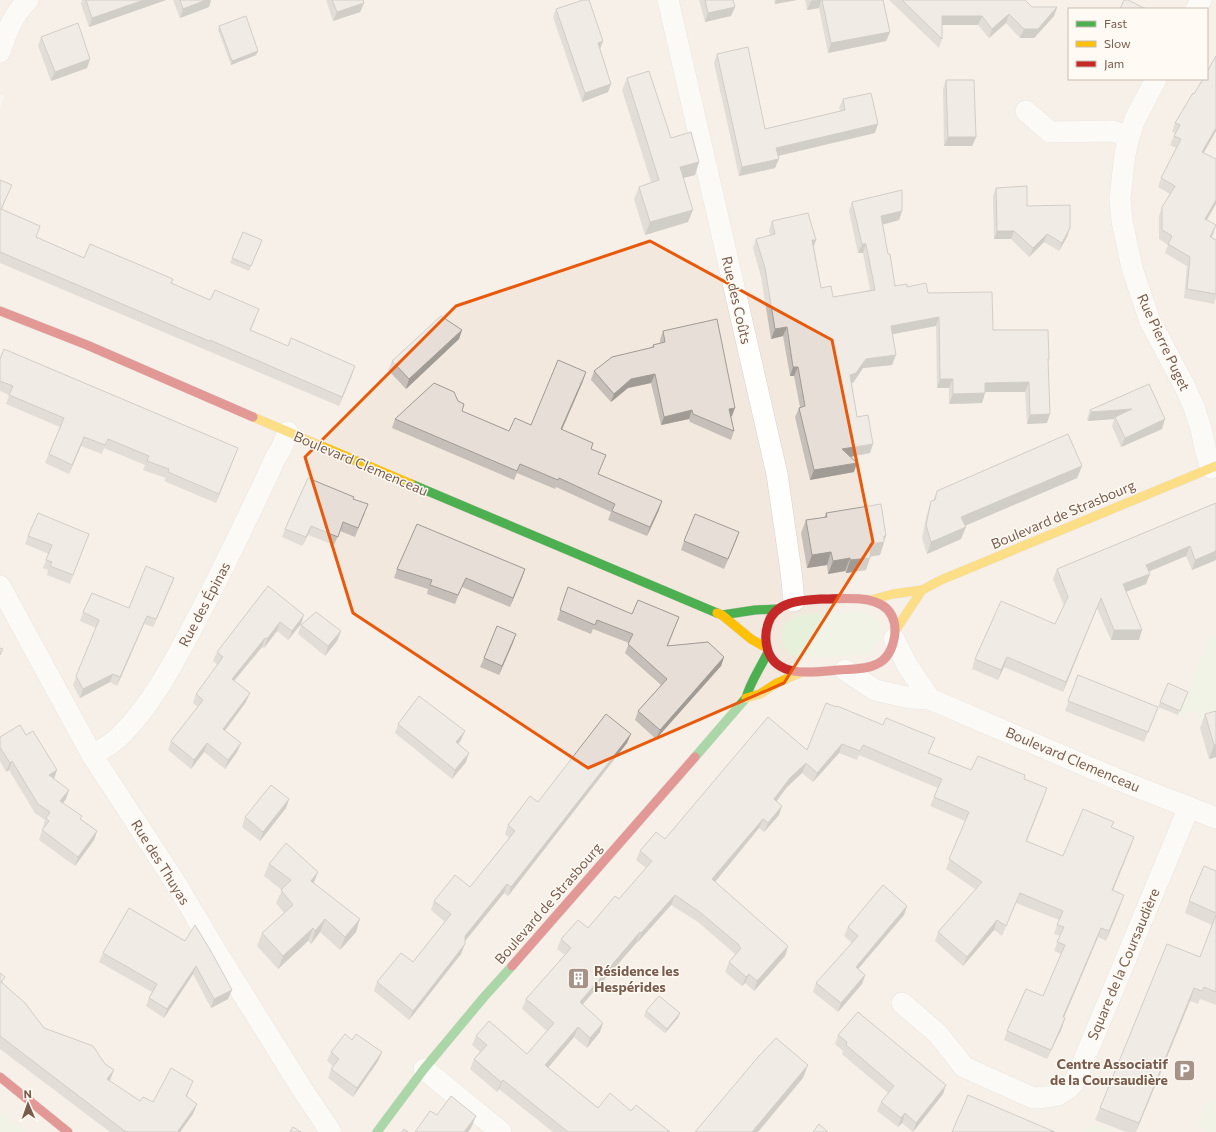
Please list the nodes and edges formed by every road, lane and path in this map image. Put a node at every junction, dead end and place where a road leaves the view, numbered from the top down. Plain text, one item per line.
1 (28, 0) edge
2 (668, 0) edge
3 (0, 52) edge
4 (1155, 80) edge
5 (1026, 111) dead end
6 (1129, 137) junction
7 (0, 311) edge
8 (288, 432) junction
9 (1214, 466) edge
10 (0, 586) edge
11 (922, 590) junction
12 (871, 600) junction
13 (786, 605) junction
14 (722, 615) junction
15 (894, 635) junction
16 (767, 650) junction
17 (845, 670) junction
18 (802, 672) junction
19 (746, 698) junction
20 (930, 699) junction
21 (92, 755) junction
22 (1189, 807) junction
23 (1216, 818) edge
24 (902, 1004) dead end
25 (424, 1069) junction
26 (0, 1077) edge
27 (68, 1132) edge
28 (331, 1132) edge
29 (377, 1132) edge
30 (501, 1132) edge

1 - 3 street
2 - 13 street, Rue des Coûts
4 - 6 street, Rue Pierre Puget
5 - 6 street
6 - 9 street, Rue Pierre Puget
7 - 8 main road, Boulevard Clemenceau
8 - 14 main road, Boulevard Clemenceau
8 - 21 street, Rue des Épinas
9 - 11 main road, Boulevard de Strasbourg
10 - 21 street, Rue des Thuyas
11 - 12 main road, Boulevard de Strasbourg
11 - 15 main road
12 - 13 main road
12 - 15 main road
13 - 14 main road
13 - 16 main road
14 - 16 main road, Boulevard Clemenceau
15 - 17 main road
15 - 20 street
16 - 18 main road
16 - 19 main road, Boulevard de Strasbourg
17 - 18 main road
17 - 20 street, Boulevard Clemenceau
18 - 19 main road, Boulevard de Strasbourg
19 - 25 main road, Boulevard de Strasbourg
20 - 22 street, Boulevard Clemenceau
21 - 28 street, Rue des Thuyas
22 - 23 street, Boulevard Clemenceau
22 - 24 street, Square de la Coursaudière
25 - 29 main road, Boulevard de Strasbourg
25 - 30 street
26 - 27 main road

